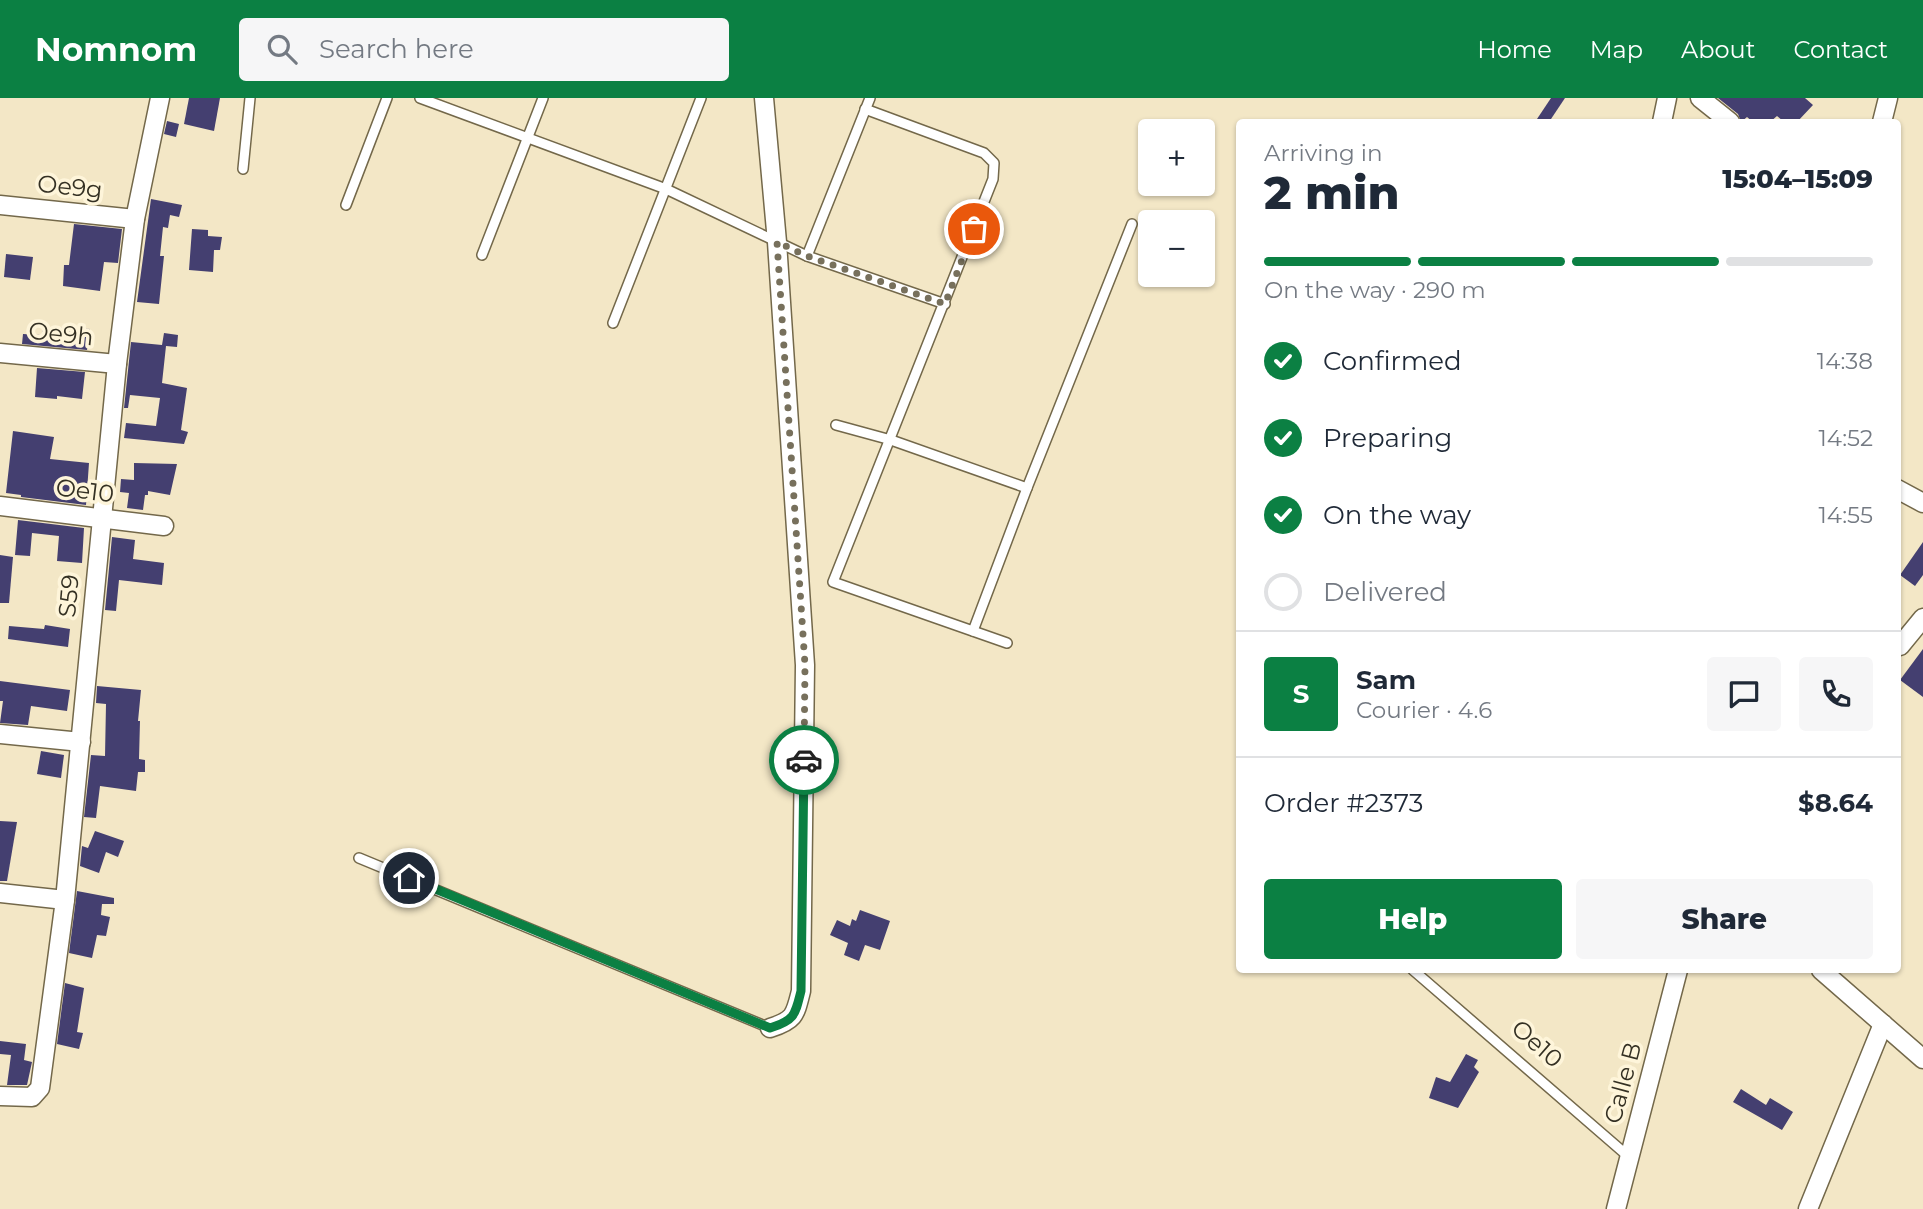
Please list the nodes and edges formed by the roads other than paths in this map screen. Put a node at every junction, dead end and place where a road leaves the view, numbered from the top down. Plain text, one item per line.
1 (160, 98) edge
2 (250, 98) edge
3 (387, 98) edge
4 (420, 98) edge
5 (543, 98) edge
6 (701, 98) edge
7 (764, 98) edge
8 (870, 98) edge
9 (1667, 98) edge
10 (1700, 98) edge
11 (1888, 98) edge
12 (865, 109) junction
13 (1663, 119) edge
14 (1726, 119) edge
15 (1883, 119) edge
16 (528, 138) junction
17 (243, 169) dead end
18 (666, 189) junction
19 (0, 205) edge
20 (346, 205) dead end
21 (135, 219) junction
22 (1132, 224) dead end
23 (777, 242) junction
24 (482, 255) dead end
25 (807, 256) junction
26 (945, 304) junction
27 (614, 323) dead end
28 (0, 352) edge
29 (117, 364) junction
30 (836, 425) dead end
31 (891, 440) junction
32 (1027, 488) junction
33 (1901, 491) edge
34 (1923, 503) edge
35 (0, 506) edge
36 (100, 518) junction
37 (164, 526) dead end
38 (1923, 618) edge
39 (973, 631) junction
40 (1007, 643) dead end
41 (1901, 645) edge
42 (0, 734) edge
43 (80, 742) junction
44 (359, 858) dead end
45 (0, 893) edge
46 (65, 900) junction
47 (1416, 973) edge
48 (1677, 973) edge
49 (1824, 973) edge
50 (1883, 1024) junction
51 (770, 1028) joint
52 (1923, 1059) edge
53 (0, 1096) edge
54 (1629, 1157) junction
55 (1616, 1209) edge
56 (1808, 1209) edge

1 - 21 street, S59
2 - 17 lane
3 - 20 lane
4 - 16 lane
5 - 16 lane
6 - 18 lane
7 - 23 street
8 - 12 lane
9 - 13 street
10 - 14 street
11 - 15 street
12 - 25 lane
12 - 26 lane
16 - 18 lane
16 - 24 lane
18 - 23 lane
18 - 27 lane
19 - 21 street, Oe9g
21 - 29 street, S59
22 - 32 lane
23 - 25 lane
23 - 51 street
25 - 26 lane
26 - 31 lane
28 - 29 street, Oe9h
29 - 36 street, S59
30 - 31 lane
31 - 32 lane
31 - 39 lane
32 - 39 lane
33 - 34 street
35 - 36 street, Oe10
36 - 37 street, Oe10
36 - 43 street, S59
38 - 41 street
39 - 40 lane
42 - 43 street
43 - 46 street, S59
44 - 51 lane
45 - 46 street
46 - 53 street, S59
47 - 54 lane, Oe10
48 - 54 street, Calle B
49 - 50 street
50 - 52 street
50 - 56 street
54 - 55 street, Calle B

